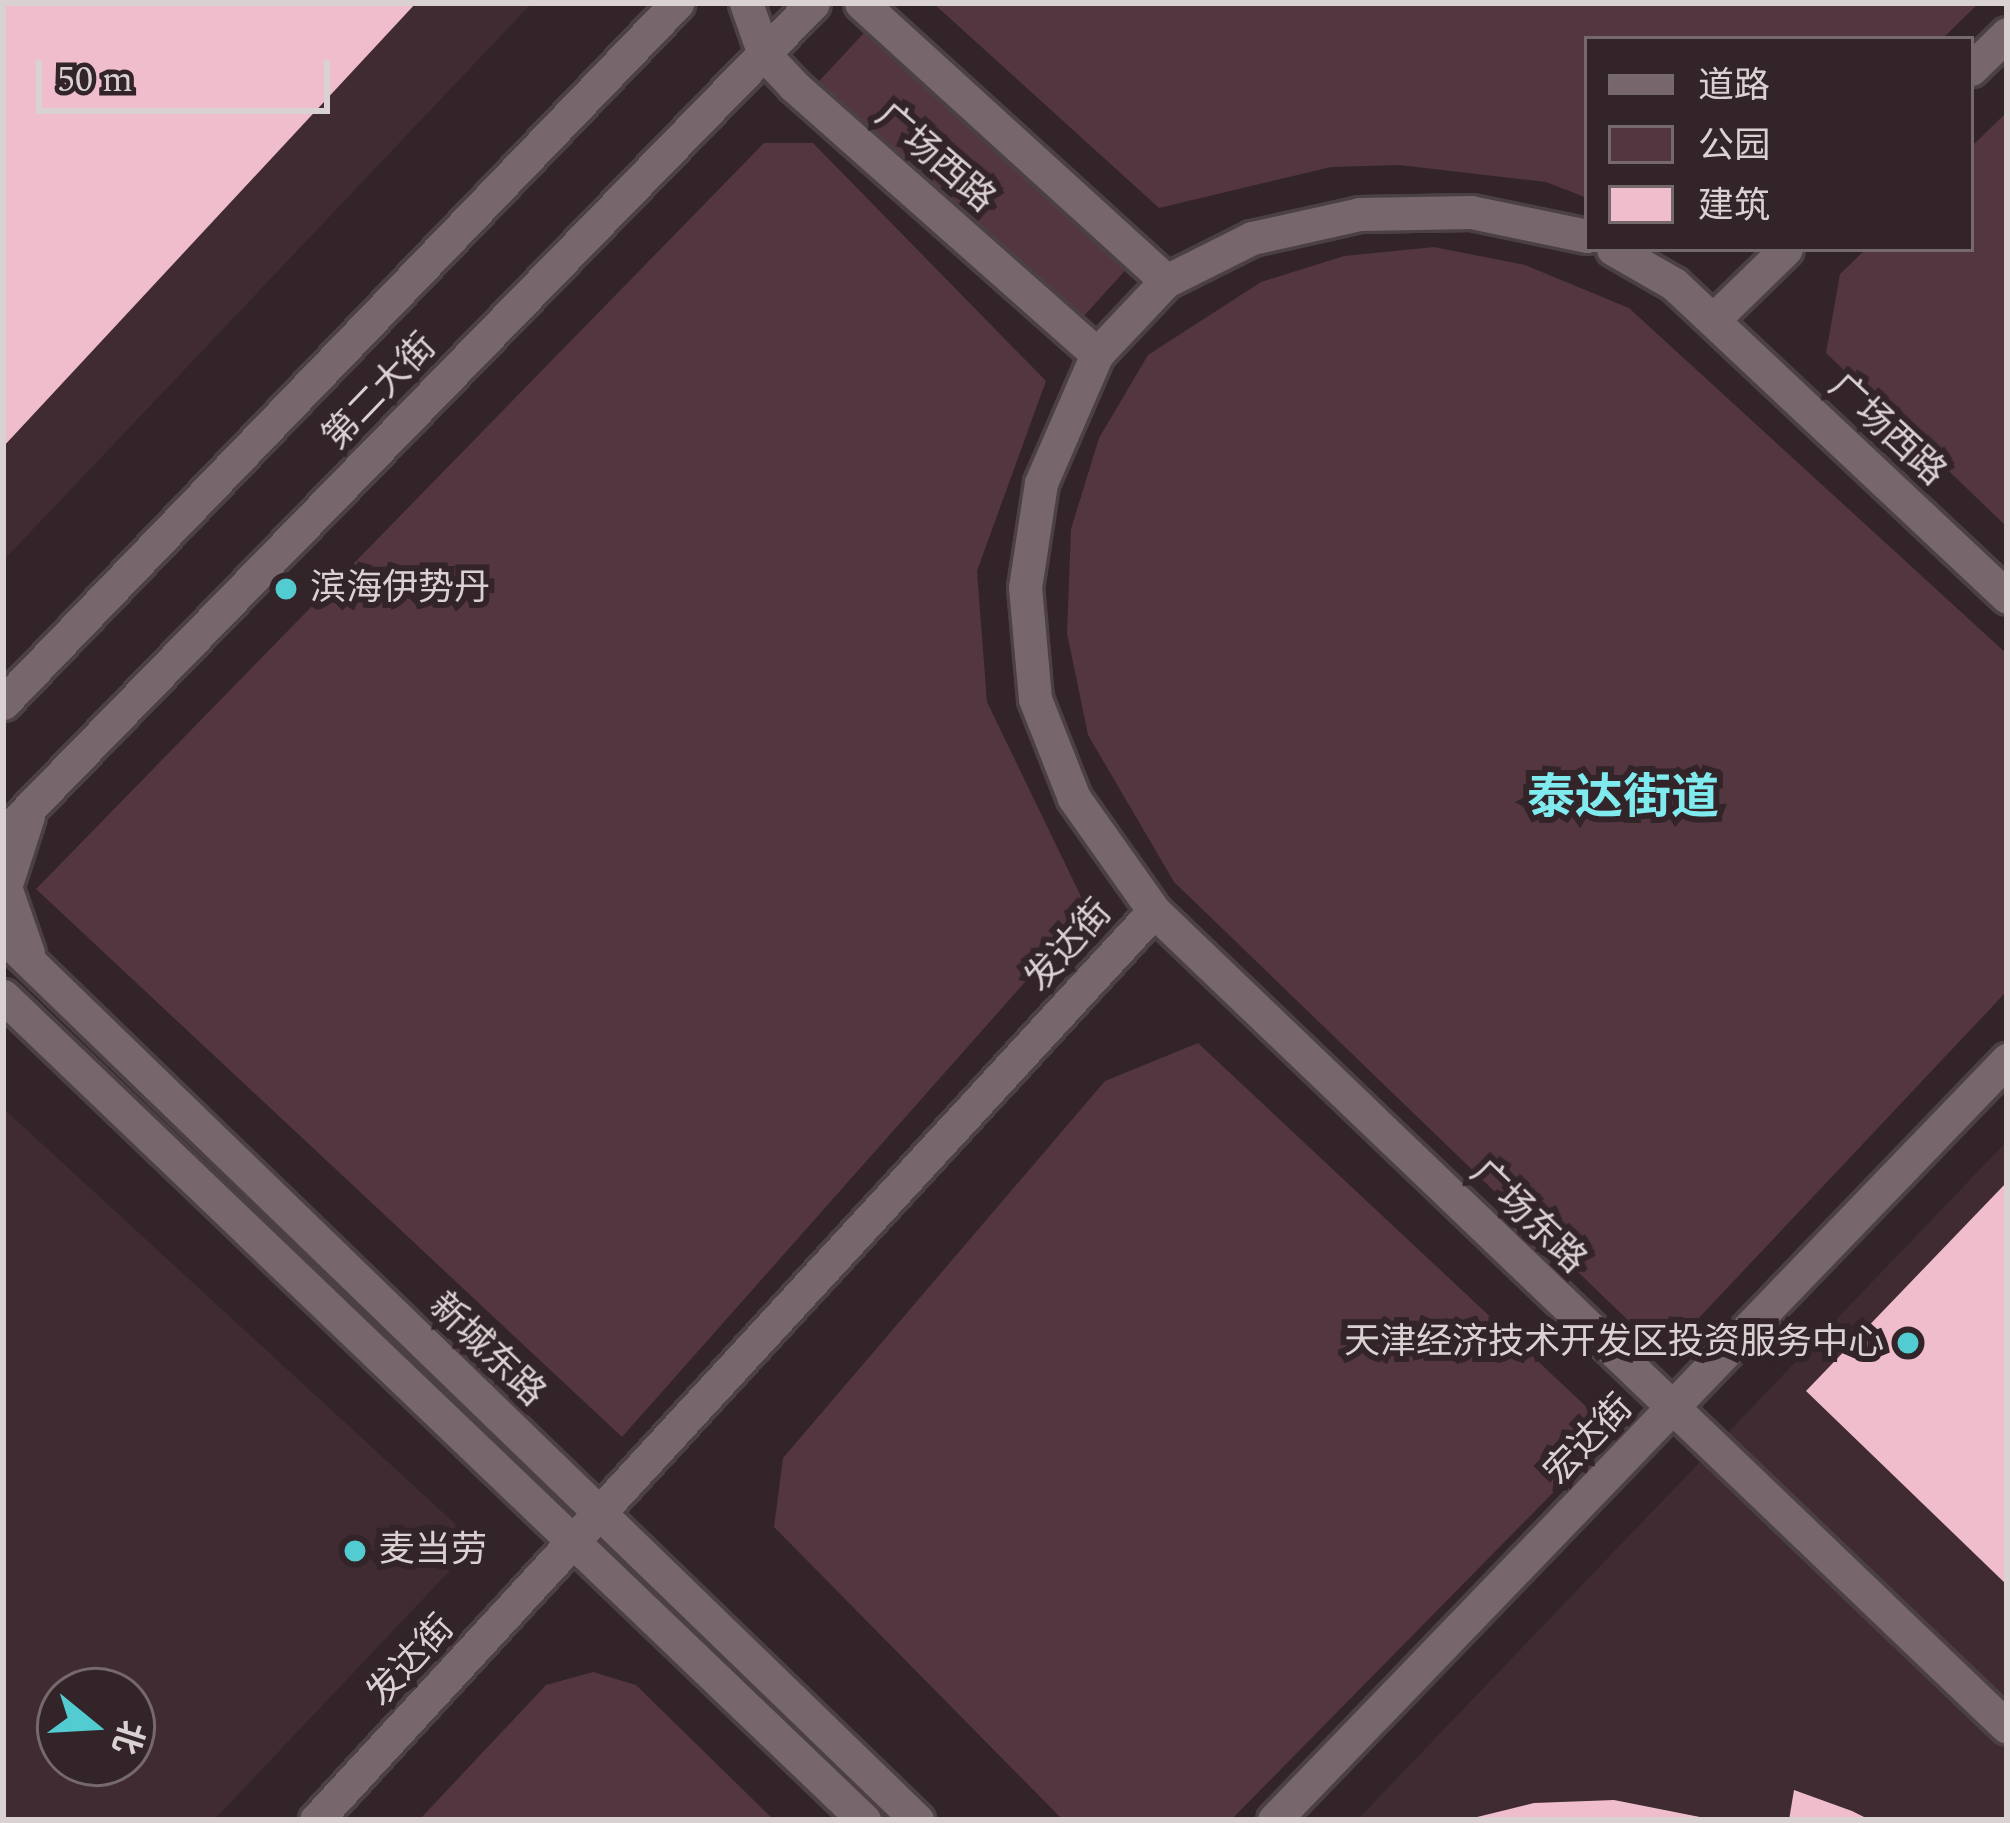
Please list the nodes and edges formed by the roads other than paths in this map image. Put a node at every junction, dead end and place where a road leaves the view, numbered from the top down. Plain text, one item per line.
1 (677, 3) edge
2 (746, 3) edge
3 (813, 3) edge
4 (861, 3) edge
5 (2007, 34) edge
6 (764, 54) junction
7 (1974, 66) edge
8 (1584, 235) edge
9 (1617, 252) edge
10 (1783, 252) edge
11 (1166, 280) junction
12 (1714, 319) junction
13 (1097, 354) junction
14 (2007, 597) edge
15 (6, 701) edge
16 (39, 799) junction
17 (3, 835) edge
18 (1154, 911) junction
19 (3, 936) edge
20 (3, 949) edge
21 (38, 970) junction
22 (5, 998) edge
23 (2007, 1060) edge
24 (1672, 1410) junction
25 (601, 1515) junction
26 (577, 1540) junction
27 (2007, 1726) edge
28 (316, 1820) edge
29 (864, 1820) edge
30 (917, 1820) edge
31 (1274, 1820) edge

1 - 15 street, 第二大街
2 - 6 street, 广场西路
3 - 6 street, 第二大街
4 - 11 street, 广场西路
5 - 7 street
6 - 13 street, 广场西路
6 - 16 street, 第二大街
8 - 11 street, 发达街
9 - 12 street
10 - 12 street
11 - 13 street, 发达街
12 - 14 street, 广场西路
13 - 18 street, 发达街
16 - 17 street, 第二大街
16 - 21 street
18 - 24 street, 广场东路
18 - 25 street, 发达街
19 - 21 street, 新城东路
20 - 21 street
21 - 25 street, 新城东路
22 - 26 street
23 - 24 street, 宏达街
24 - 27 street, 广场东路
24 - 31 street, 宏达街
25 - 26 street, 发达街
25 - 30 street, 新城东路
26 - 28 street, 发达街
26 - 29 street

